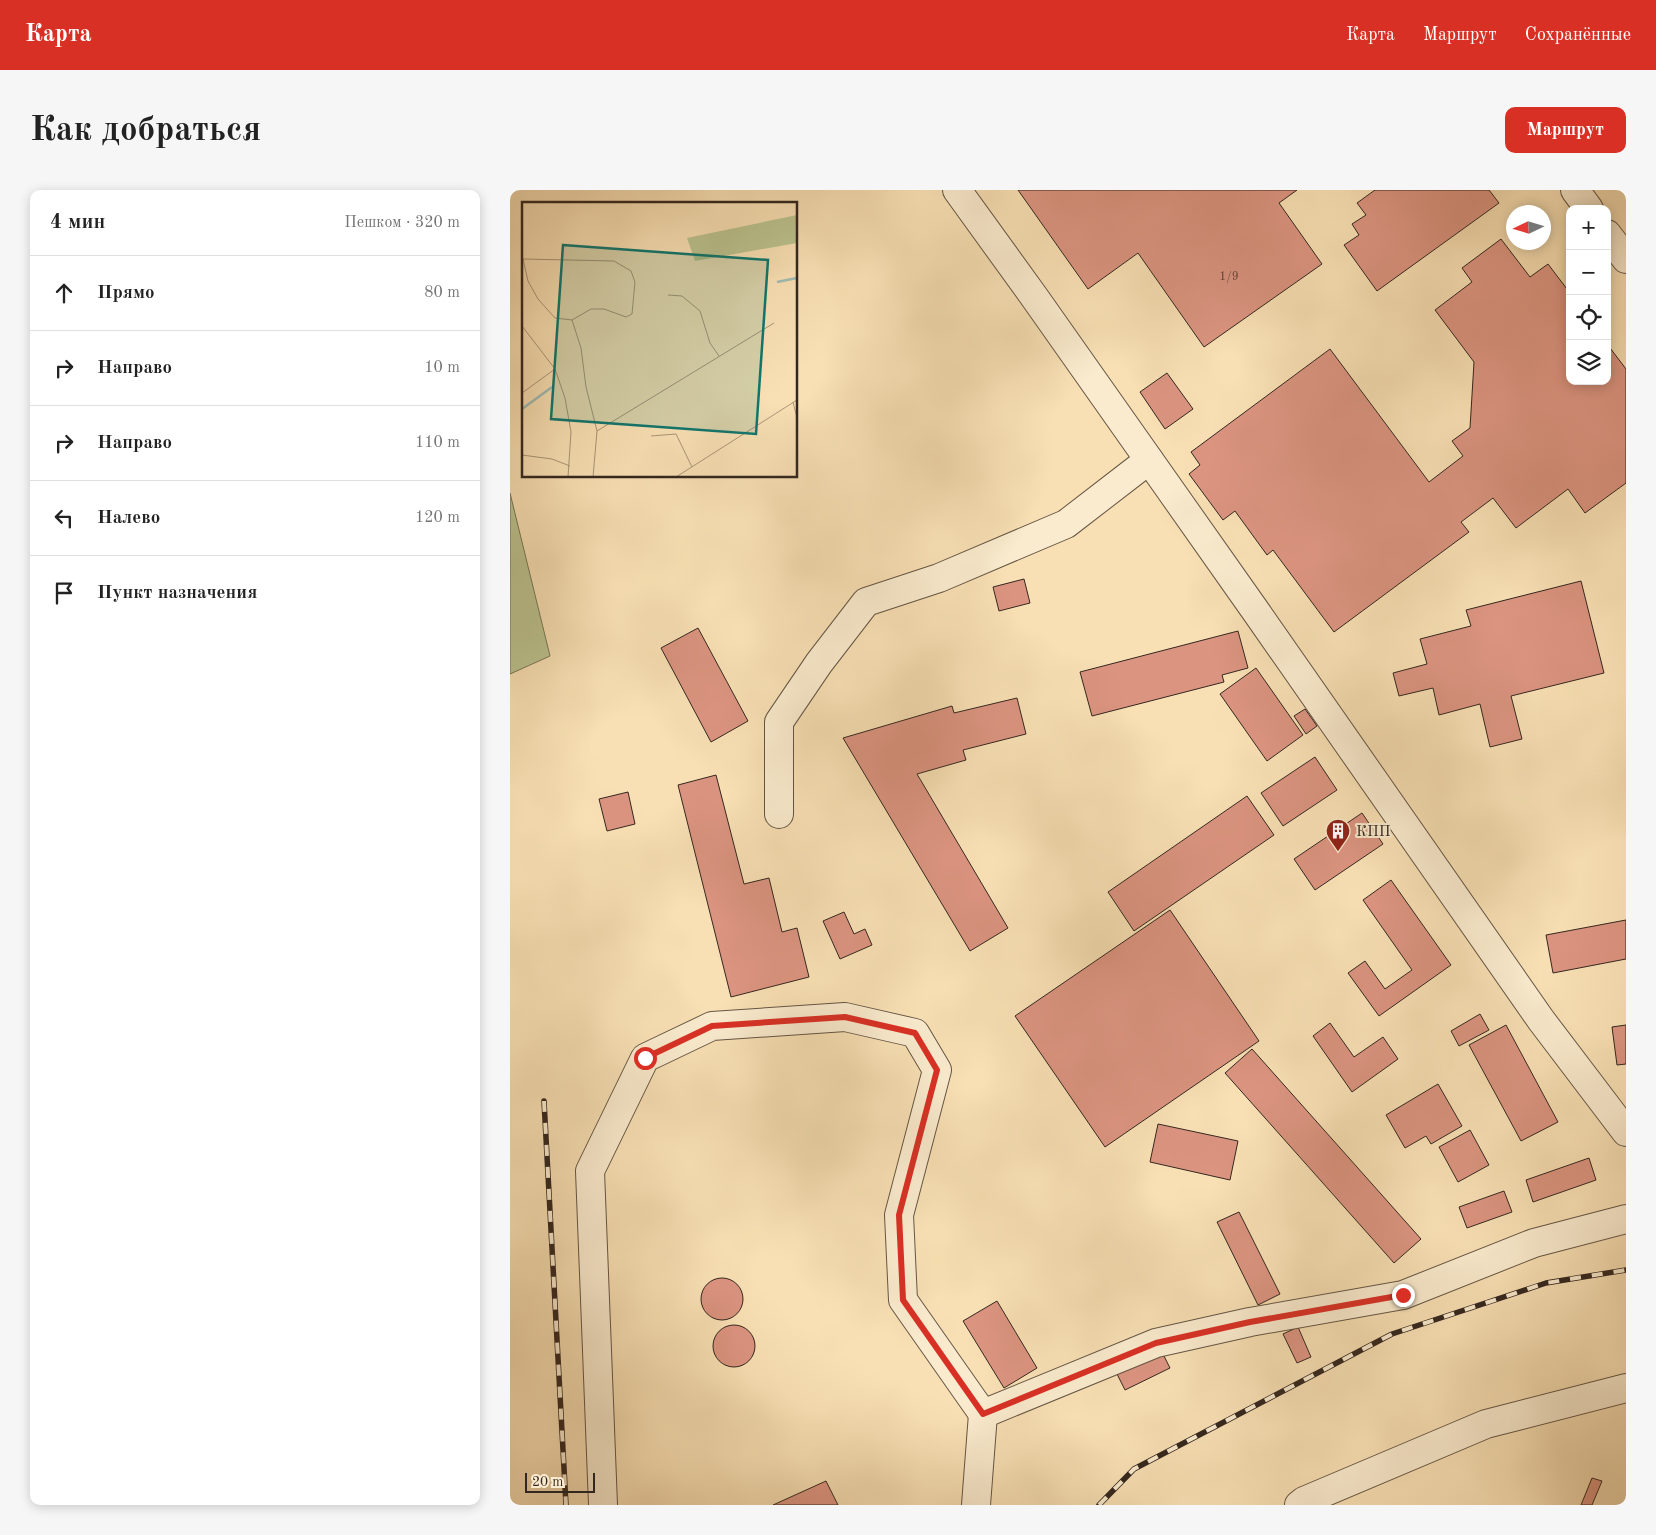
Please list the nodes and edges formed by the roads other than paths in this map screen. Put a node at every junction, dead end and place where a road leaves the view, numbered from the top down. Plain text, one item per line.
1 (957, 190) edge
2 (1575, 190) edge
3 (1586, 205) edge
4 (1611, 239) edge
5 (1626, 259) edge
6 (1149, 460) junction
7 (779, 814) dead end
8 (1626, 1132) edge
9 (1626, 1219) edge
10 (1626, 1388) edge
11 (983, 1414) junction
12 (1303, 1504) edge
13 (602, 1505) edge
14 (976, 1505) edge

1 - 6 street
2 - 3 street
4 - 5 street
6 - 7 street
6 - 8 street
9 - 11 street
10 - 12 street
11 - 13 street
11 - 14 street

